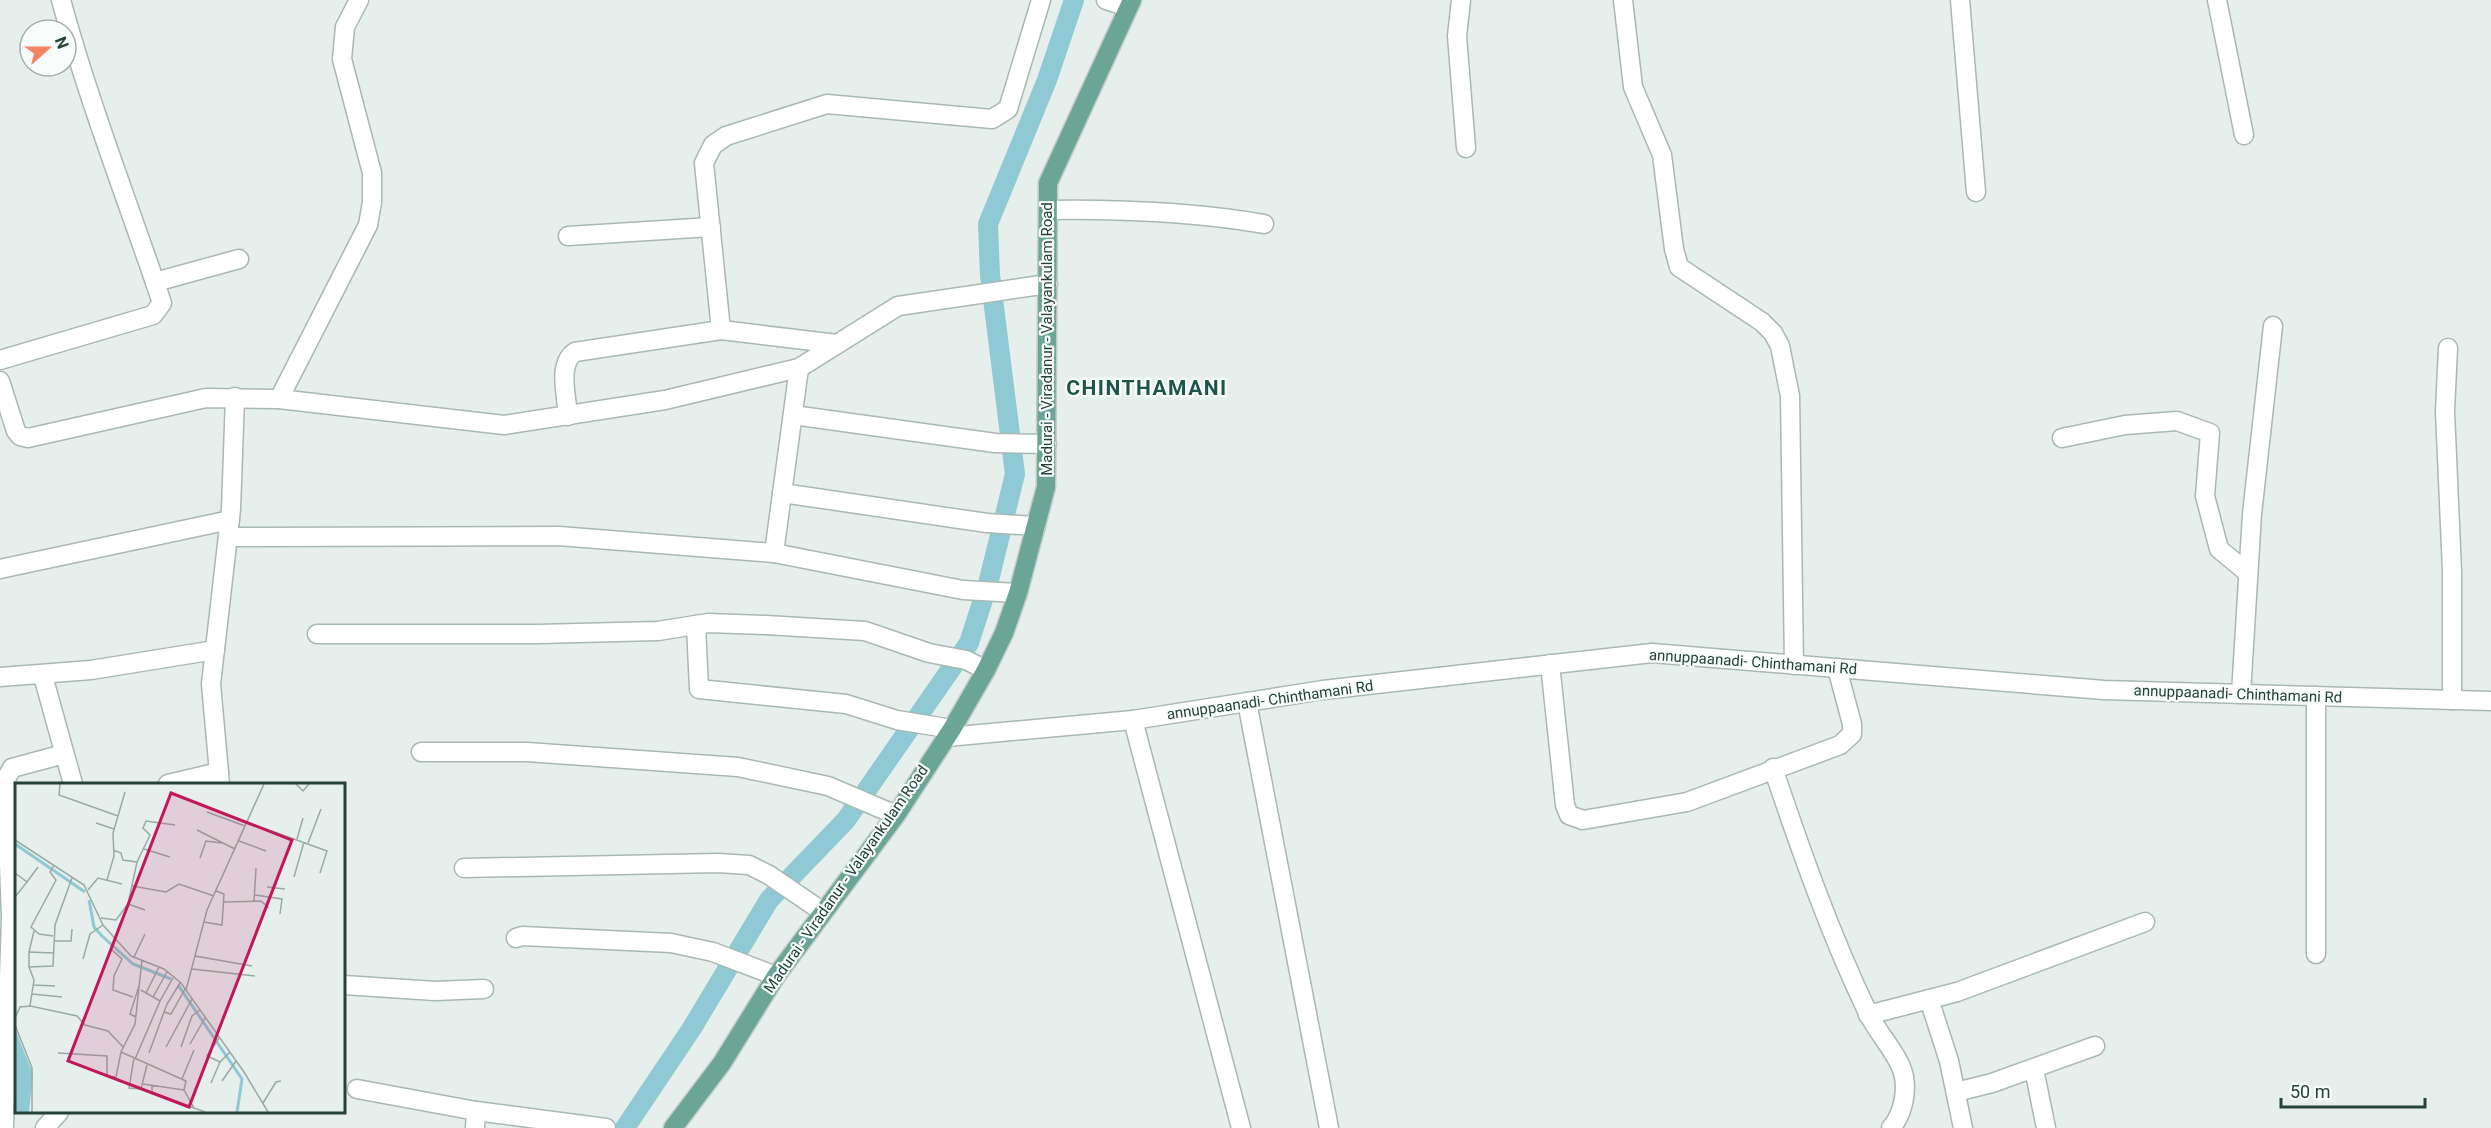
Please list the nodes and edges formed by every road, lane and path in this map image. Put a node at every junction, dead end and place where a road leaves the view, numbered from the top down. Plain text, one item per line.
1 (61, 0) edge
2 (358, 0) edge
3 (1041, 0) edge
4 (1106, 0) edge
5 (1461, 0) edge
6 (1623, 0) edge
7 (1960, 0) edge
8 (2217, 0) edge
9 (1130, 3) edge
10 (2244, 135) dead end
11 (1466, 148) dead end
12 (1976, 192) dead end
13 (1048, 210) junction
14 (1264, 224) dead end
15 (711, 227) junction
16 (568, 236) dead end
17 (239, 259) dead end
18 (155, 282) junction
19 (1048, 284) junction
20 (2273, 326) dead end
21 (721, 330) junction
22 (837, 344) junction
23 (2448, 348) dead end
24 (0, 360) edge
25 (799, 368) junction
26 (0, 381) edge
27 (234, 397) junction
28 (279, 399) junction
29 (793, 415) junction
30 (568, 416) junction
31 (2062, 438) dead end
32 (1047, 444) junction
33 (782, 493) junction
34 (1036, 526) junction
35 (229, 529) junction
36 (774, 553) junction
37 (0, 569) edge
38 (2248, 573) junction
39 (1018, 593) junction
40 (696, 625) junction
41 (317, 634) dead end
42 (215, 650) junction
43 (1550, 664) junction
44 (1794, 665) junction
45 (1837, 668) junction
46 (986, 670) junction
47 (44, 676) junction
48 (0, 677) edge
49 (2241, 694) junction
50 (2316, 696) junction
51 (2452, 700) junction
52 (2491, 700) edge
53 (1247, 702) junction
54 (1133, 720) junction
55 (950, 733) junction
56 (422, 752) dead end
57 (64, 754) junction
58 (1773, 768) junction
59 (220, 778) edge
60 (73, 783) edge
61 (177, 783) edge
62 (887, 811) junction
63 (464, 868) dead end
64 (823, 912) junction
65 (2145, 922) dead end
66 (516, 938) dead end
67 (2316, 954) dead end
68 (776, 975) junction
69 (345, 985) edge
70 (484, 989) dead end
71 (1929, 999) junction
72 (1868, 1015) junction
73 (2095, 1046) dead end
74 (2034, 1069) junction
75 (357, 1089) dead end
76 (1956, 1092) junction
77 (58, 1113) edge
78 (476, 1119) edge
79 (4, 1128) edge
80 (45, 1128) edge
81 (606, 1128) edge
82 (674, 1128) edge
83 (1241, 1128) edge
84 (1329, 1128) edge
85 (1891, 1128) edge
86 (1963, 1128) edge
87 (2046, 1128) edge

1 - 18 street
2 - 28 street
3 - 15 street
4 - 9 street
5 - 11 street
6 - 44 street
7 - 12 street
8 - 10 street
9 - 13 main road, Madurai - Viradanur - Valayankulam Road
13 - 14 street
13 - 19 main road, Madurai - Viradanur - Valayankulam Road
15 - 16 street
15 - 21 street
17 - 18 street
18 - 24 street
19 - 22 street
19 - 32 main road, Madurai - Viradanur - Valayankulam Road
20 - 38 street
21 - 22 street
21 - 30 street
22 - 25 street
23 - 51 street
25 - 29 street
25 - 30 street
26 - 27 street
27 - 28 street
27 - 35 street
28 - 30 street
29 - 32 street
29 - 33 street
31 - 38 street
32 - 34 main road, Madurai - Viradanur - Valayankulam Road
33 - 34 street
33 - 36 street
34 - 39 main road, Madurai - Viradanur - Valayankulam Road
35 - 36 street
35 - 37 street
35 - 42 street
36 - 39 street
38 - 49 street
39 - 46 main road, Madurai - Viradanur - Valayankulam Road
40 - 41 street
40 - 46 street
40 - 55 street, annuppaanadi- Chinthamani Rd
42 - 47 street
42 - 59 street
43 - 44 street, annuppaanadi- Chinthamani Rd
43 - 53 street, annuppaanadi- Chinthamani Rd
43 - 58 street
44 - 45 street, annuppaanadi- Chinthamani Rd
45 - 49 street, annuppaanadi- Chinthamani Rd
45 - 58 street
46 - 55 main road, Madurai - Viradanur - Valayankulam Road
47 - 48 street
47 - 57 street
49 - 50 street, annuppaanadi- Chinthamani Rd
50 - 51 street, annuppaanadi- Chinthamani Rd
50 - 67 street
51 - 52 street, annuppaanadi- Chinthamani Rd
53 - 54 street, annuppaanadi- Chinthamani Rd
53 - 84 street
54 - 55 street, annuppaanadi- Chinthamani Rd
54 - 83 street
55 - 62 main road, Madurai - Viradanur - Valayankulam Road
56 - 62 street
57 - 60 street
57 - 79 street
58 - 72 street
59 - 61 street
62 - 64 main road, Madurai - Viradanur - Valayankulam Road
63 - 64 street
64 - 68 main road, Madurai - Viradanur - Valayankulam Road
65 - 71 street
66 - 68 street
68 - 82 main road, Madurai - Viradanur - Valayankulam Road
69 - 70 street
71 - 72 street
71 - 76 street
72 - 85 street
73 - 74 street
74 - 76 street
74 - 87 street
75 - 78 street
76 - 86 street
77 - 80 street
78 - 81 street

